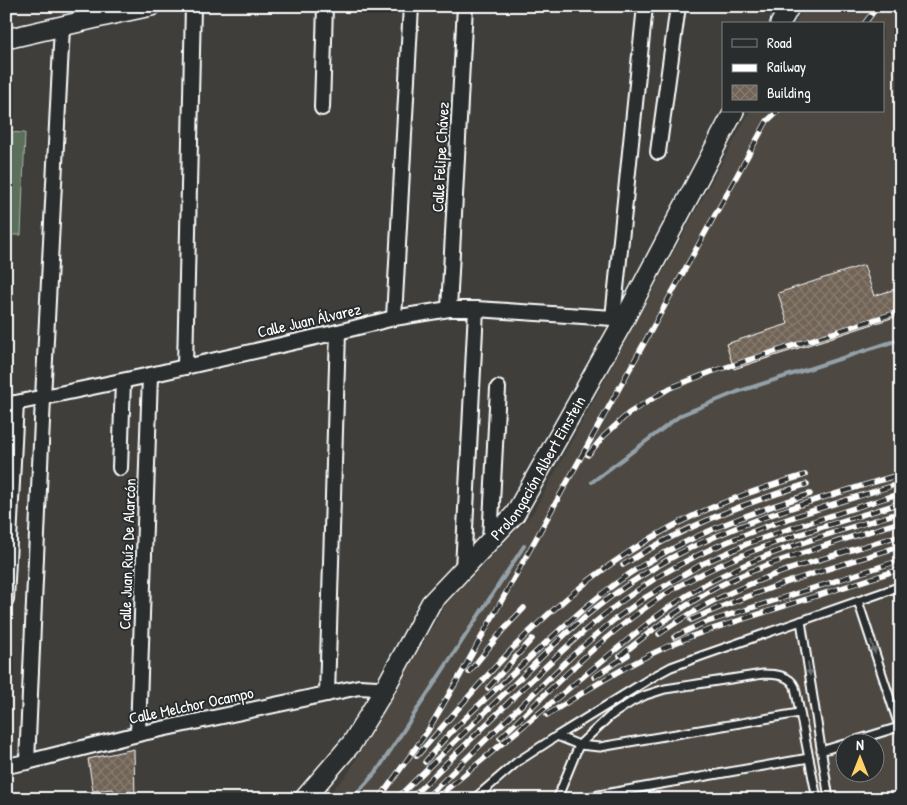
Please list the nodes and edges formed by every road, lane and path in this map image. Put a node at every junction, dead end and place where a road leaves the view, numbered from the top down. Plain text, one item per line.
1 (151, 6) edge
2 (193, 6) edge
3 (325, 6) edge
4 (411, 6) edge
5 (465, 6) edge
6 (645, 6) edge
7 (678, 6) edge
8 (790, 6) edge
9 (123, 9) edge
10 (91, 13) edge
11 (781, 22) edge
12 (62, 27) junction
13 (6, 39) edge
14 (322, 108) dead end
15 (733, 112) edge
16 (658, 152) dead end
17 (476, 309) junction
18 (449, 310) junction
19 (394, 318) junction
20 (618, 320) junction
21 (338, 332) junction
22 (185, 366) junction
23 (150, 375) junction
24 (123, 381) junction
25 (498, 388) dead end
26 (43, 398) junction
27 (11, 404) edge
28 (120, 468) dead end
29 (490, 541) junction
30 (463, 569) junction
31 (901, 586) edge
32 (6, 599) edge
33 (858, 601) junction
34 (801, 620) junction
35 (383, 692) junction
36 (327, 694) junction
37 (799, 713) junction
38 (900, 730) edge
39 (138, 734) junction
40 (884, 734) edge
41 (557, 736) junction
42 (579, 745) junction
43 (834, 747) edge
44 (821, 751) junction
45 (809, 758) junction
46 (27, 762) junction
47 (6, 766) edge
48 (304, 799) edge
49 (474, 799) edge
50 (557, 799) edge
51 (576, 799) edge
52 (817, 799) edge
53 (829, 799) edge

1 - 9 main road
2 - 22 street
3 - 14 street
4 - 19 street
5 - 18 street, Calle Felipe Chávez
6 - 20 street
7 - 16 street
8 - 11 main road
9 - 10 main road
10 - 12 main road
12 - 13 main road
12 - 26 street
15 - 20 main road, Prolongación Albert Einstein
17 - 18 street, Calle Juan Álvarez
17 - 20 street, Calle Juan Álvarez
17 - 30 street
18 - 19 street, Calle Juan Álvarez
19 - 21 street, Calle Juan Álvarez
20 - 29 main road, Prolongación Albert Einstein
21 - 22 street, Calle Juan Álvarez
21 - 36 street
22 - 23 street, Calle Juan Álvarez
23 - 24 street, Calle Juan Álvarez
23 - 39 street, Calle Juan Ruíz De Alarcón
24 - 26 street, Calle Juan Álvarez
24 - 28 street
25 - 29 street
26 - 27 street, Calle Juan Álvarez
26 - 46 street
27 - 32 street
29 - 30 main road, Prolongación Albert Einstein
30 - 35 main road, Prolongación Albert Einstein
31 - 33 lane
33 - 34 lane
33 -> 38 lane
34 - 41 lane
34 -> 44 lane
35 - 36 street, Calle Melchor Ocampo
35 - 48 main road, Prolongación Albert Einstein
36 - 39 street, Calle Melchor Ocampo
37 - 42 lane
37 - 42 lane
37 - 45 lane
38 - 40 lane
39 - 46 street, Calle Melchor Ocampo
41 - 42 lane
41 - 49 lane
42 - 50 lane
43 - 44 lane
44 - 53 lane
45 - 51 lane
45 - 52 lane
46 - 47 street, Calle Melchor Ocampo

